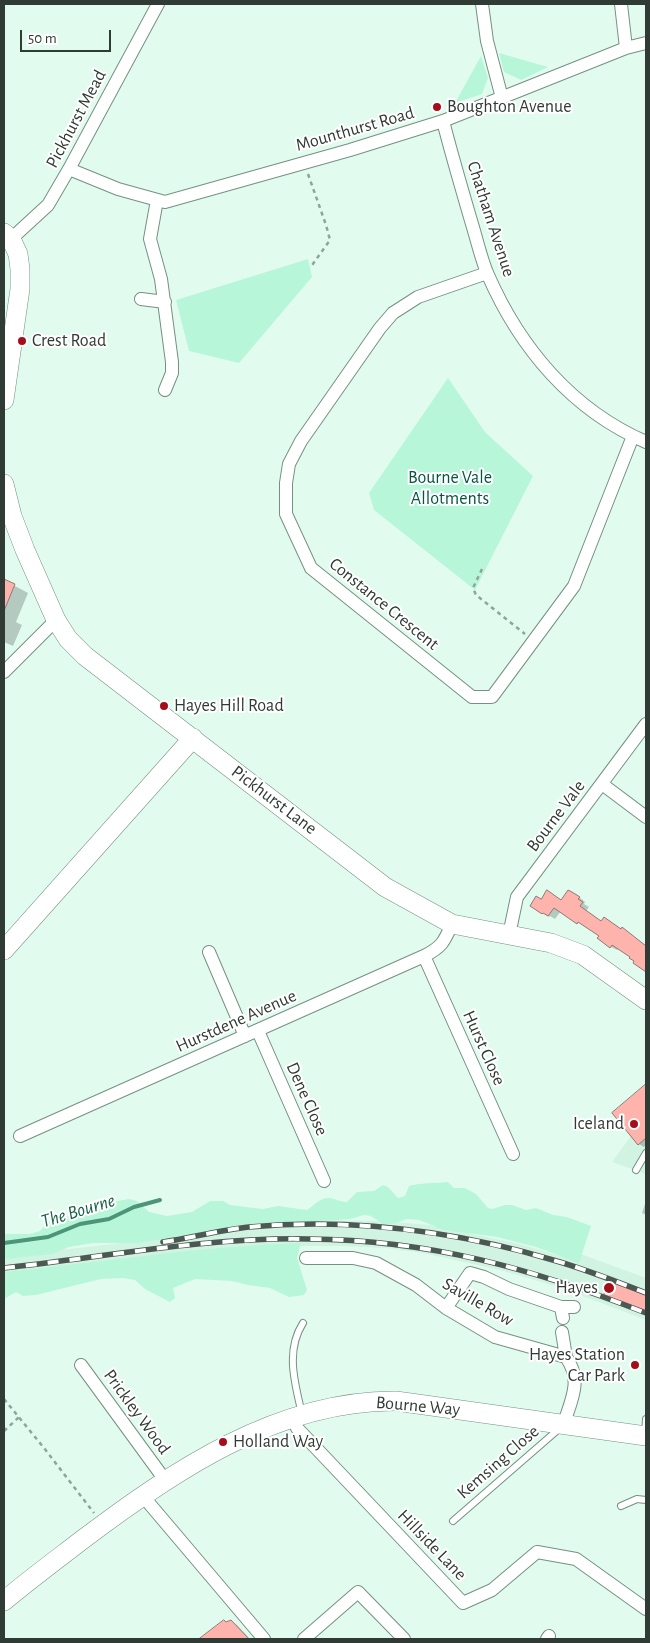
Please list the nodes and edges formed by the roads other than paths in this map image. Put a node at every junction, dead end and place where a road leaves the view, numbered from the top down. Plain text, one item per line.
1 (158, 4) edge
2 (482, 4) edge
3 (621, 4) edge
4 (646, 43) edge
5 (626, 48) junction
6 (502, 98) junction
7 (444, 121) junction
8 (70, 169) junction
9 (158, 200) junction
10 (8, 236) edge
11 (487, 273) junction
12 (141, 299) dead end
13 (165, 302) junction
14 (166, 390) dead end
15 (4, 400) edge
16 (633, 436) junction
17 (646, 442) edge
18 (4, 484) edge
19 (56, 620) junction
20 (5, 668) edge
21 (646, 724) edge
22 (193, 738) junction
23 (602, 784) junction
24 (646, 816) edge
25 (452, 924) junction
26 (509, 935) junction
27 (4, 950) edge
28 (209, 952) dead end
29 (424, 956) junction
30 (646, 1000) edge
31 (258, 1031) junction
32 (246, 1036) junction
33 (20, 1136) dead end
34 (646, 1153) edge
35 (513, 1154) dead end
36 (636, 1170) dead end
37 (324, 1181) dead end
38 (306, 1258) dead end
39 (574, 1307) dead end
40 (446, 1308) junction
41 (303, 1324) dead end
42 (562, 1332) dead end
43 (566, 1357) junction
44 (81, 1365) dead end
45 (297, 1416) junction
46 (563, 1426) junction
47 (646, 1431) edge
48 (165, 1480) junction
49 (142, 1495) junction
50 (646, 1500) edge
51 (621, 1506) dead end
52 (453, 1521) dead end
53 (4, 1600) edge
54 (646, 1610) edge
55 (264, 1639) edge
56 (304, 1639) edge
57 (404, 1639) edge

1 - 8 street, Pickhurst Mead
2 - 6 street
3 - 5 street
4 - 5 street, Mounthurst Road
5 - 6 street, Mounthurst Road
6 - 7 street, Mounthurst Road
7 - 9 street, Mounthurst Road
7 - 11 street, Chatham Avenue
8 - 9 street, Mounthurst Road
8 - 10 street, Pickhurst Mead
9 - 13 street
10 - 15 main road
11 - 16 street, Chatham Avenue
11 - 16 street, Constance Crescent
12 - 13 street
13 - 14 street
16 - 17 street, Chatham Avenue
18 - 19 main road, Pickhurst Lane
19 - 20 street
19 - 22 main road, Pickhurst Lane
21 - 23 street, Bourne Vale
22 - 25 main road, Pickhurst Lane
22 - 27 main road
23 - 24 street
23 - 26 street, Bourne Vale
25 - 26 main road, Pickhurst Lane
25 - 29 street, Hurstdene Avenue
26 - 30 main road, Pickhurst Lane
28 - 32 street
29 - 31 street, Hurstdene Avenue
29 - 35 street, Hurst Close
31 - 32 street, Hurstdene Avenue
31 - 37 street, Dene Close
32 - 33 street, Hurstdene Avenue
34 - 36 lane
38 - 40 street, Saville Row
39 - 40 street
40 - 43 street, Saville Row
41 - 45 lane
42 - 43 street
43 - 46 street
44 - 48 street, Prickley Wood
45 - 46 main road, Bourne Way
45 - 48 main road, Bourne Way
45 - 54 street, Hillside Lane
46 - 47 main road, Bourne Way
46 - 52 lane, Kemsing Close
48 - 49 main road, Bourne Way
49 - 53 main road, Bourne Way
49 - 55 street
50 - 51 lane
56 - 57 street

